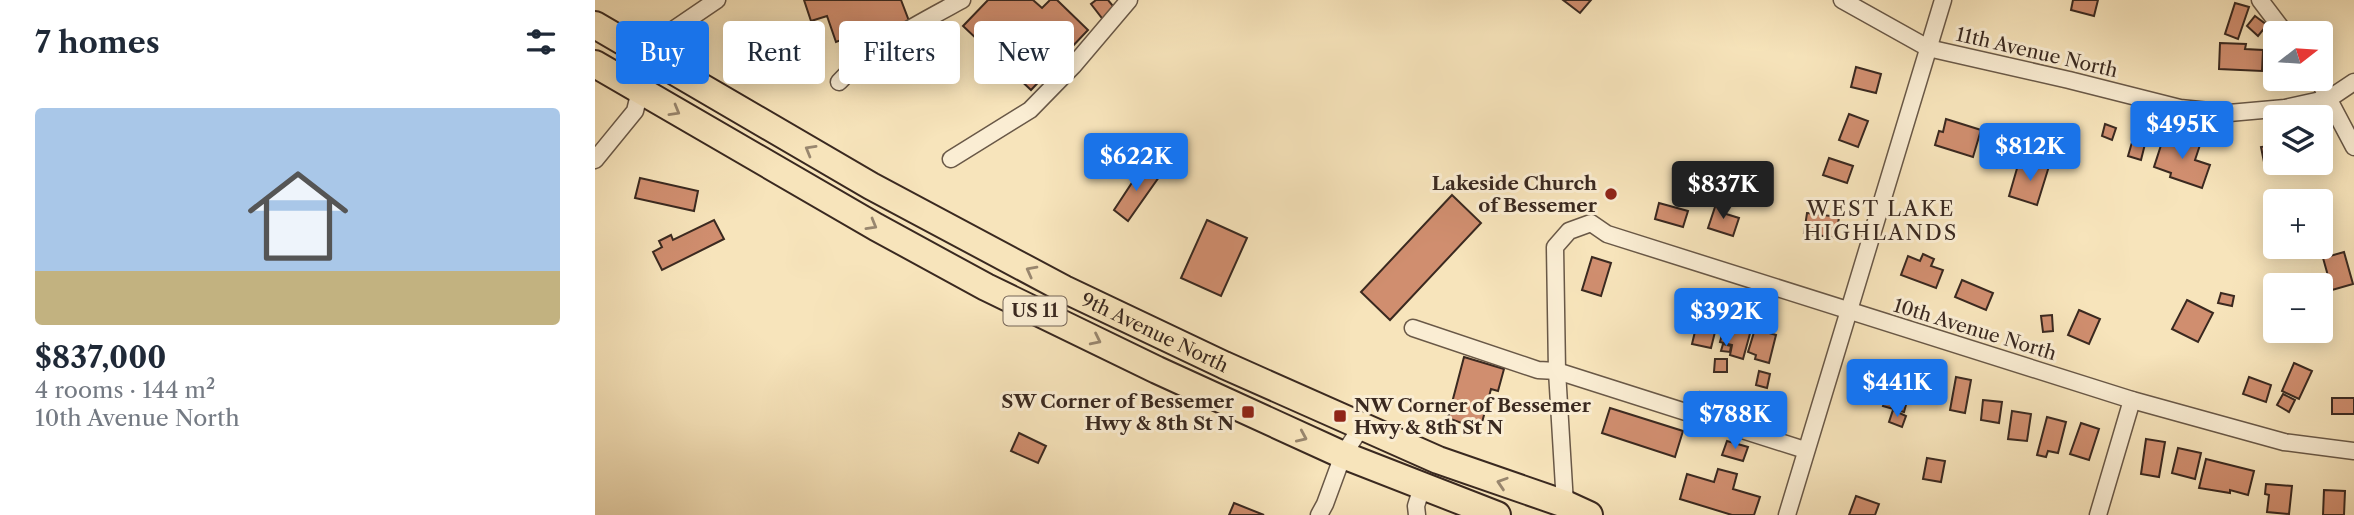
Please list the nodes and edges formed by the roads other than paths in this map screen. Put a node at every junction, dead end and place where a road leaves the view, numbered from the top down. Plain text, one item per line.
1 (717, 0) edge
2 (962, 0) edge
3 (1129, 0) edge
4 (1842, 0) edge
5 (1943, 0) edge
6 (2260, 0) edge
7 (686, 21) edge
8 (924, 21) edge
9 (2276, 21) edge
10 (595, 25) edge
11 (616, 38) edge
12 (1927, 48) junction
13 (595, 64) edge
14 (2354, 82) edge
15 (642, 84) edge
16 (695, 84) edge
17 (640, 91) junction
18 (2326, 91) edge
19 (2330, 98) junction
20 (2354, 147) edge
21 (951, 159) dead end
22 (595, 160) edge
23 (1847, 311) junction
24 (1413, 328) dead end
25 (1557, 370) junction
26 (2133, 400) junction
27 (1362, 426) junction
28 (1805, 450) junction
29 (2354, 451) edge
30 (1343, 455) junction
31 (1422, 487) junction
32 (1565, 504) junction
33 (1319, 515) edge
34 (1417, 515) edge
35 (1497, 515) edge
36 (1589, 515) edge
37 (1787, 515) edge
38 (2098, 515) edge

1 - 7 street
2 - 8 street
3 - 21 street
4 - 12 street, 11th Avenue North
5 - 12 street
6 - 9 street
10 - 11 main road, 9th Avenue North / US 11
12 - 19 street, 11th Avenue North
12 - 23 street
13 - 17 main road, 9th Avenue North / US 11
14 - 19 street, 11th Avenue North
15 - 17 street
27 -> 16 main road, 9th Avenue North / US 11
17 - 22 street
17 -> 30 main road, 9th Avenue North / US 11
18 - 19 street
19 - 20 street
23 - 25 street, 10th Avenue North
23 - 26 street, 10th Avenue North
23 - 28 street
24 - 25 street
25 - 28 street
25 - 32 street
26 - 29 street, 10th Avenue North
26 - 38 street
27 - 30 street
32 -> 27 main road, 9th Avenue North / US 11
28 - 37 street
30 - 31 main road, 9th Avenue North / US 11
30 - 33 street
31 - 34 street
31 - 35 main road, 9th Avenue North / US 11
32 - 36 main road, 9th Avenue North / US 11

